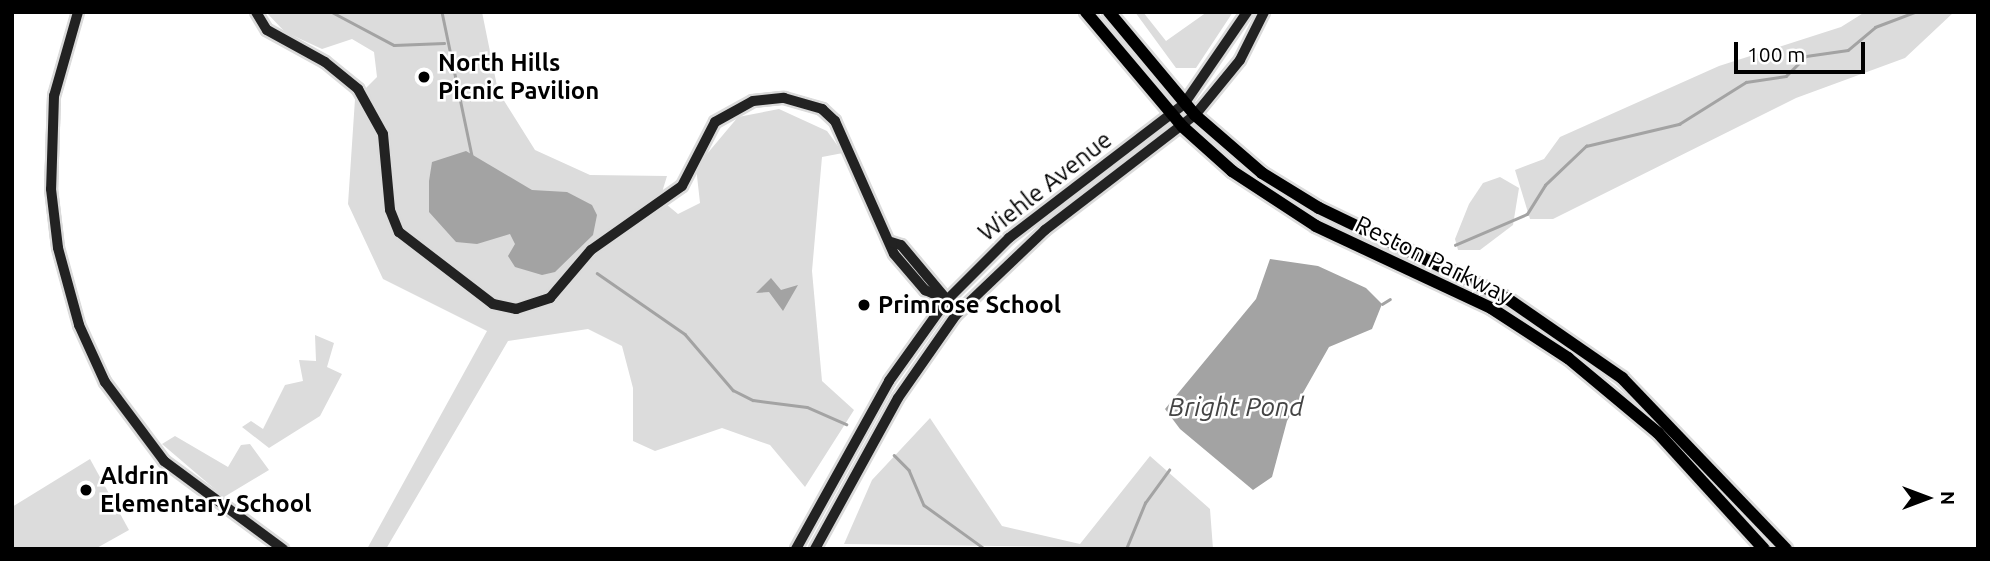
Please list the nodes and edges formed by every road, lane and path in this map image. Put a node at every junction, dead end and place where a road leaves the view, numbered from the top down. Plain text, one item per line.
1 (78, 12) edge
2 (256, 12) edge
3 (1086, 12) edge
4 (1109, 12) edge
5 (1247, 12) edge
6 (1264, 12) edge
7 (1184, 104) junction
8 (1172, 115) junction
9 (1195, 115) junction
10 (1183, 127) junction
11 (947, 300) junction
12 (957, 315) junction
13 (283, 549) edge
14 (796, 549) edge
15 (815, 549) edge
16 (1764, 549) edge
17 (1786, 549) edge

1 - 13 street
2 - 11 street
3 - 8 main road, Reston Parkway
4 - 7 main road, Reston Parkway
5 - 7 street, Wiehle Avenue
6 - 9 street, Wiehle Avenue
7 - 8 street, Wiehle Avenue
7 - 9 main road, Reston Parkway
8 - 10 main road, Reston Parkway
8 - 11 street, Wiehle Avenue
9 - 10 street, Wiehle Avenue
9 - 17 main road, Reston Parkway
10 - 12 street, Wiehle Avenue
10 - 16 main road, Reston Parkway
11 - 12 street
11 - 14 street, Wiehle Avenue
12 - 15 street, Wiehle Avenue

